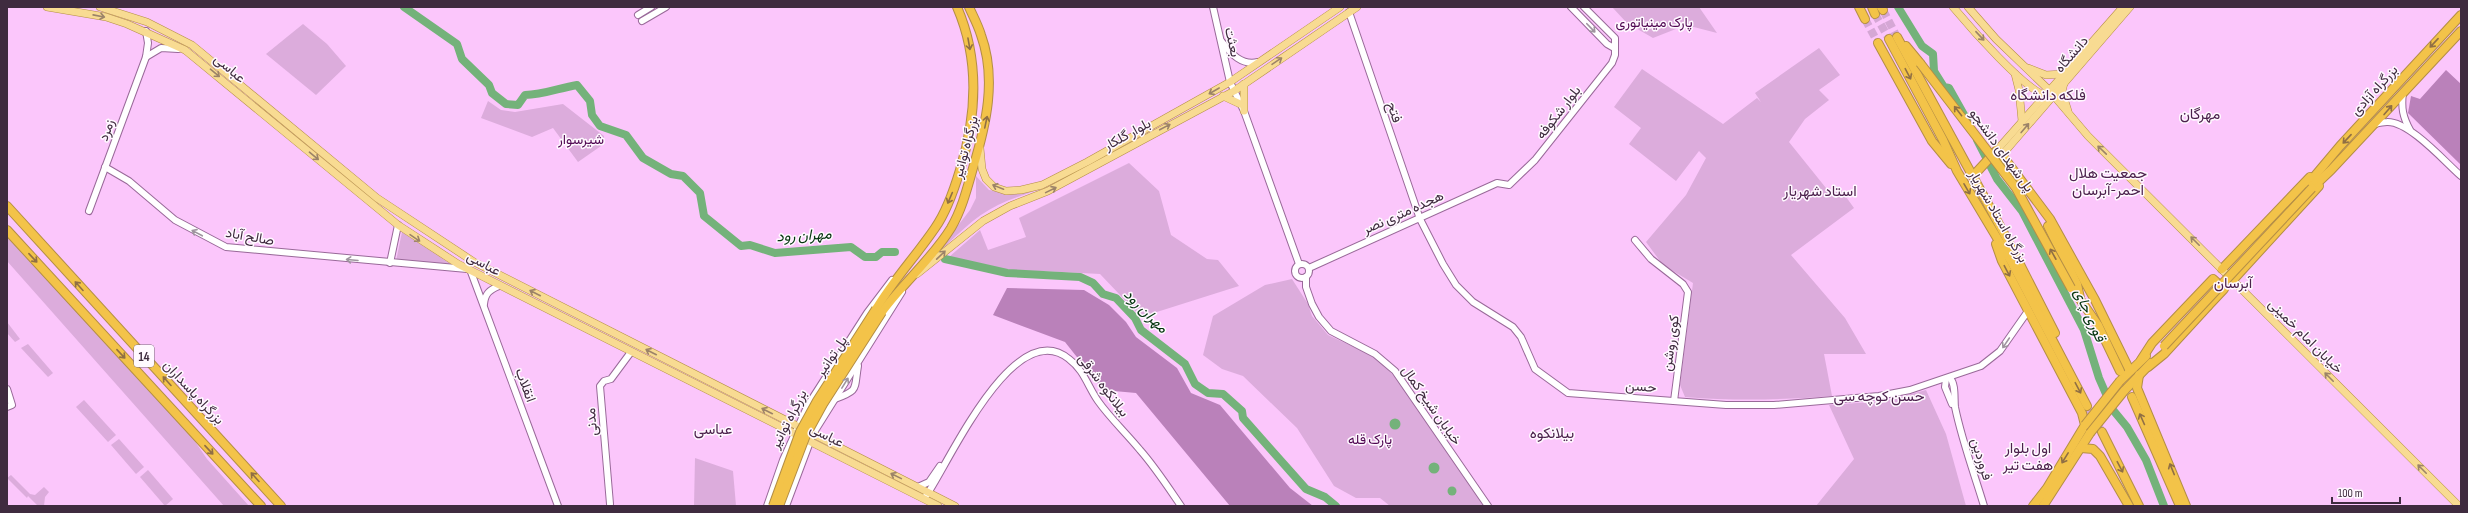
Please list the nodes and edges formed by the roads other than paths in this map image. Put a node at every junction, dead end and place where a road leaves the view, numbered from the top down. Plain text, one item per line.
1 (47, 7) edge
2 (100, 7) edge
3 (651, 7) edge
4 (666, 7) edge
5 (957, 7) edge
6 (968, 7) edge
7 (1213, 7) edge
8 (1340, 7) edge
9 (1357, 7) edge
10 (1571, 7) edge
11 (1584, 7) edge
12 (1859, 7) edge
13 (1953, 7) edge
14 (1968, 7) edge
15 (2123, 7) edge
16 (2130, 7) edge
17 (1349, 12) junction
18 (638, 15) dead end
19 (2461, 15) edge
20 (1865, 19) tunnel mouth
21 (642, 21) dead end
22 (2461, 30) edge
23 (146, 31) junction
24 (1893, 38) junction
25 (1221, 40) junction
26 (1878, 43) tunnel mouth
27 (1614, 48) junction
28 (185, 50) junction
29 (146, 57) junction
30 (1260, 62) junction
31 (2026, 69) junction
32 (2014, 72) junction
33 (2063, 78) junction
34 (2021, 80) junction
35 (1230, 82) junction
36 (1244, 84) junction
37 (1234, 91) junction
38 (2403, 92) junction
39 (2048, 94) junction
40 (1223, 96) junction
41 (250, 98) junction
42 (1242, 107) junction
43 (2069, 115) junction
44 (2022, 121) junction
45 (2375, 124) junction
46 (2411, 132) junction
47 (980, 146) junction
48 (1999, 152) junction
49 (1087, 162) junction
50 (2324, 164) junction
51 (105, 167) junction
52 (1090, 169) junction
53 (2331, 170) junction
54 (1957, 171) junction
55 (1973, 176) junction
56 (2461, 176) edge
57 (1508, 185) joint
58 (2310, 186) junction
59 (2029, 189) junction
60 (361, 190) junction
61 (7, 206) edge
62 (88, 211) dead end
63 (1420, 219) junction
64 (398, 226) junction
65 (7, 230) edge
66 (2258, 230) junction
67 (1993, 234) junction
68 (1635, 240) dead end
69 (2270, 240) junction
70 (390, 263) junction
71 (1299, 264) junction
72 (1309, 268) junction
73 (2222, 269) junction
74 (469, 271) junction
75 (900, 272) junction
76 (1306, 276) junction
77 (910, 279) junction
78 (2232, 281) junction
79 (499, 286) junction
80 (2198, 294) junction
81 (2080, 298) junction
82 (484, 306) junction
83 (2208, 306) junction
84 (879, 311) junction
85 (2028, 311) junction
86 (2162, 344) junction
87 (632, 352) junction
88 (664, 359) junction
89 (2141, 360) junction
90 (858, 362) junction
91 (661, 366) junction
92 (2148, 366) junction
93 (2120, 371) dead end
94 (2130, 371) junction
95 (2071, 375) junction
96 (2139, 375) junction
97 (1948, 378) junction
98 (7, 389) edge
99 (1950, 394) junction
100 (2132, 397) dead end
101 (835, 399) junction
102 (1674, 401) junction
103 (9, 404) edge
104 (808, 404) junction
105 (2087, 406) tunnel mouth
106 (825, 414) junction
107 (2085, 425) junction
108 (795, 429) junction
109 (2102, 432) tunnel mouth
110 (812, 438) junction
111 (2081, 448) junction
112 (784, 456) junction
113 (949, 456) junction
114 (801, 463) junction
115 (918, 487) junction
116 (929, 492) junction
117 (924, 499) junction
118 (610, 504) dead end
119 (261, 506) edge
120 (281, 506) edge
121 (558, 506) edge
122 (767, 506) edge
123 (773, 506) edge
124 (779, 506) edge
125 (786, 506) edge
126 (938, 506) edge
127 (955, 506) edge
128 (1181, 506) edge
129 (1488, 506) edge
130 (1984, 506) edge
131 (2032, 506) edge
132 (2043, 506) edge
133 (2129, 506) edge
134 (2140, 506) edge
135 (2180, 506) edge
136 (2186, 506) edge
137 (2460, 506) edge

1 -> 23 main road, عباسى
2 - 41 main road, عباسى
3 - 18 street
4 - 21 street
5 -> 75 highway, بزرگراه توانیر
47 -> 6 highway, بزرگراه توانیر
7 - 25 street, بعثت
8 - 30 main road, بلوار گلکار
9 - 17 main road, بلوار گلکار
10 -> 27 street
11 - 27 street
12 - 20 highway
13 -> 32 main road
14 - 31 main road
15 - 33 main road, دانشگاه
16 - 33 main road, دانشگاه
36 -> 17 main road, بلوار گلکار
17 - 63 street, فتح
19 -> 50 highway, بزرگراه آزادی
22 - 38 highway, بزرگراه آزادی
23 - 28 main road, عباسى
23 - 29 street, زمرد
24 -> 54 highway, بزرگراه استاد شهریار
24 - 55 highway
81 -> 24 highway, پل شهدای دانشجو, bridge
25 - 30 street
25 - 35 street, بعثت
26 - 54 highway
27 - 57 street, بلوار شکوفه
28 - 29 street
28 -> 41 main road, عباسى
29 - 51 street, زمرد
30 - 35 main road, بلوار گلکار
31 - 33 main road
31 - 34 main road
31 - 39 main road
32 - 34 main road
32 - 44 main road
33 - 39 main road, دانشگاه
33 - 43 main road
34 - 39 main road
35 - 37 street, بعثت
35 -> 49 main road, بلوار گلکار
36 - 37 main road, بلوار گلکار
36 - 42 main road
37 - 40 main road, بلوار گلکار
37 - 42 street
45 -> 38 highway, بزرگراه آزادی
38 - 46 street
39 - 43 main road, خیابان امام خمینی
39 - 44 main road, دانشگاه
48 -> 39 main road, دانشگاه
40 - 42 main road
52 -> 40 main road, بلوار گلکار
41 - 60 main road, عباسى
42 - 71 street
73 -> 43 main road, خیابان امام خمینی
44 - 48 main road, دانشگاه
45 - 46 street
45 - 53 highway, بزرگراه آزادی
46 - 56 street
49 -> 47 main road, بلوار گلکار
47 - 77 highway, بزرگراه توانیر
48 - 55 highway
48 - 59 highway
49 - 52 main road
50 - 58 highway, بزرگراه آزادی
50 - 66 highway
51 - 62 street, زمرد
70 -> 51 street, صالح آباد
77 -> 52 main road, بلوار گلکار
53 - 58 highway, بزرگراه آزادی
53 - 69 highway
54 -> 67 highway, بزرگراه استاد شهریار
55 - 95 highway
57 - 63 street, هجده متری نصر
58 - 86 highway, bridge
59 - 81 highway
59 - 94 highway
60 - 64 main road, عباسى
88 -> 60 main road, عباسى
120 -> 61 highway, بزرگراه پاسداران / 14
63 - 72 street, هجده متری نصر
63 - 102 street, حسن
64 - 70 street
64 -> 74 main road, عباسى
65 -> 119 highway, بزرگراه پاسداران / 14
66 - 69 highway
66 - 73 highway
67 -> 85 highway
67 - 95 highway, بزرگراه استاد شهریار
68 - 102 street, کوی روشن
69 - 78 highway
70 - 74 street, صالح آباد
71 - 72 street
71 - 76 street
72 - 76 street
73 - 78 main road, خیابان امام خمینی
74 - 79 main road, عباسى
74 - 82 street, انقلاب
75 - 84 highway, بزرگراه توانیر
75 - 104 street, بزرگراه توانیر
76 - 129 street, خیابان شیخ کمال
77 - 84 highway, بزرگراه توانیر
77 - 90 street, بزرگراه توانیر
137 -> 78 main road, خیابان امام خمینی
79 - 82 street
79 - 87 main road, عباسى
80 - 83 highway
80 - 83 highway
80 - 89 highway
81 - 93 highway
82 - 121 street, انقلاب
83 - 92 highway
84 - 123 highway, پل توانیر, bridge
84 - 124 highway, پل توانیر, bridge
85 -> 97 street
85 - 107 highway
86 - 89 highway
86 - 92 highway
87 - 91 main road, عباسى
87 - 118 street, مدنی
88 - 91 main road
108 -> 88 main road, عباسى
89 - 94 highway
101 -> 90 street, بزرگراه توانیر
90 - 101 street
91 - 108 main road, عباسى
92 - 96 highway
94 - 107 highway, bridge
95 -> 105 highway, بزرگراه استاد شهریار
96 - 111 highway, bridge
136 -> 96 highway
97 - 99 street
97 - 99 street
97 - 102 street, حسن
98 - 103 street
99 - 130 street, فروردین
135 -> 100 highway
101 - 106 street, بزرگراه توانیر
104 - 106 street
104 - 108 street, بزرگراه توانیر
106 - 110 street, بزرگراه توانیر
107 -> 131 highway
108 - 110 main road, عباسى
108 - 112 street, بزرگراه توانیر
109 -> 134 highway
110 - 114 street, بزرگراه توانیر
115 -> 110 main road, عباسى
110 - 117 main road, عباسى
111 - 132 highway
111 - 133 highway
112 - 114 street
112 - 122 street, بزرگراه توانیر
113 - 115 street, بیلانکوه شرقی
113 - 116 street, بیلانکوه شرقی
113 - 128 street, بیلانکوه شرقی
114 - 125 street, بزرگراه توانیر
115 - 116 main road, عباسى
116 - 117 street, بیلانکوه شرقی
116 - 127 main road, عباسى
117 - 126 main road, عباسى

